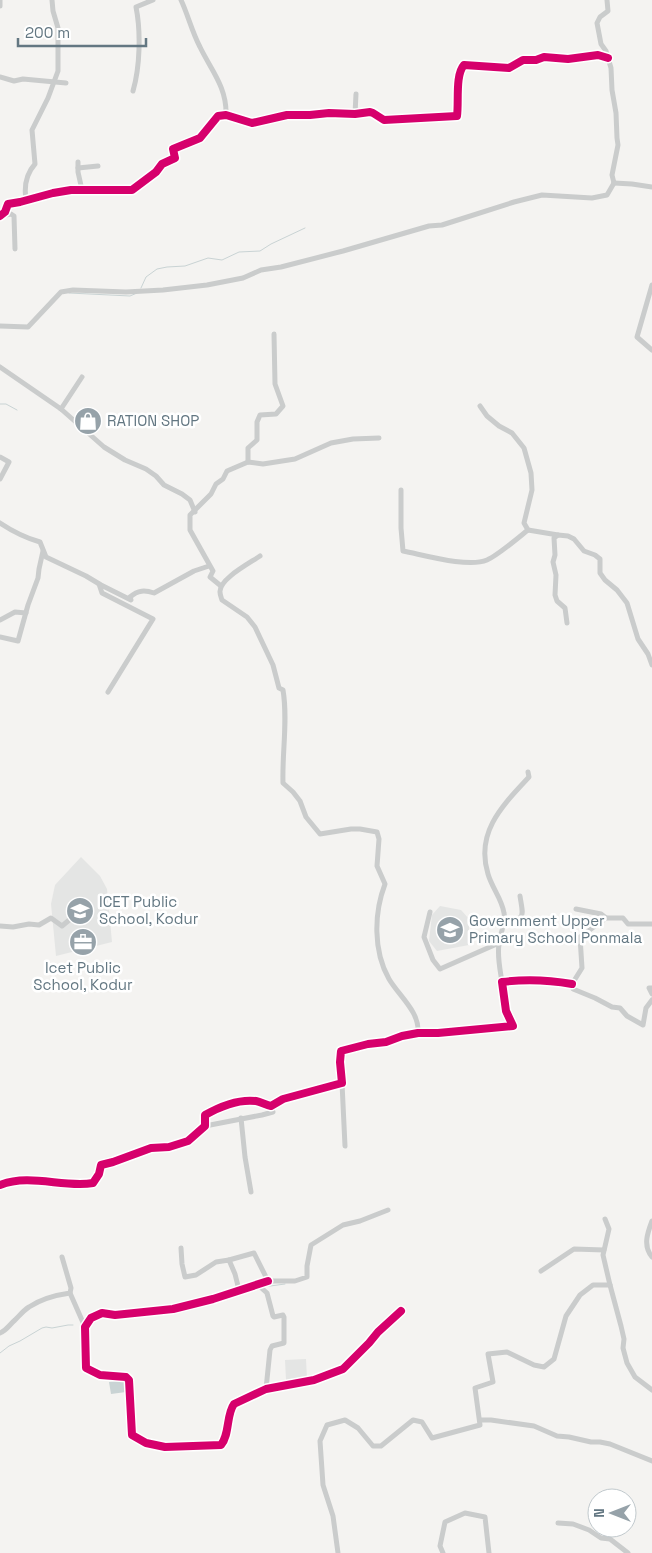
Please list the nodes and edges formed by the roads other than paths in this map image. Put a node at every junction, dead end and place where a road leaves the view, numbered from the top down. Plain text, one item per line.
1 (0, 0) edge
2 (52, 0) edge
3 (153, 0) edge
4 (181, 0) edge
5 (607, 0) edge
6 (0, 6) edge
7 (608, 58) junction
8 (0, 77) edge
9 (54, 82) junction
10 (66, 83) dead end
11 (134, 92) dead end
12 (356, 94) dead end
13 (355, 114) junction
14 (226, 115) junction
15 (78, 162) dead end
16 (98, 166) dead end
17 (78, 168) junction
18 (614, 183) junction
19 (652, 188) edge
20 (82, 190) junction
21 (26, 200) junction
22 (0, 216) edge
23 (15, 249) dead end
24 (652, 285) edge
25 (0, 326) edge
26 (274, 334) dead end
27 (652, 350) edge
28 (0, 367) edge
29 (82, 376) dead end
30 (480, 406) dead end
31 (61, 409) junction
32 (379, 438) dead end
33 (0, 457) edge
34 (248, 462) junction
35 (0, 479) edge
36 (401, 490) dead end
37 (195, 512) junction
38 (0, 523) edge
39 (528, 530) junction
40 (558, 535) junction
41 (44, 550) junction
42 (260, 556) dead end
43 (209, 566) dead end
44 (99, 584) junction
45 (221, 586) junction
46 (26, 613) junction
47 (0, 620) edge
48 (567, 623) dead end
49 (0, 637) edge
50 (652, 665) edge
51 (108, 692) dead end
52 (528, 772) dead end
53 (520, 896) dead end
54 (576, 909) dead end
55 (80, 910) dead end
56 (430, 912) dead end
57 (606, 918) junction
58 (503, 921) junction
59 (652, 924) edge
60 (0, 926) edge
61 (499, 943) junction
62 (502, 982) junction
63 (572, 984) junction
64 (652, 988) edge
65 (652, 994) edge
66 (652, 1000) edge
67 (418, 1033) junction
68 (342, 1083) junction
69 (271, 1106) junction
70 (241, 1118) junction
71 (205, 1126) junction
72 (345, 1146) dead end
73 (0, 1186) edge
74 (251, 1192) dead end
75 (388, 1210) dead end
76 (605, 1219) dead end
77 (652, 1221) edge
78 (181, 1248) dead end
79 (604, 1250) junction
80 (62, 1257) dead end
81 (652, 1257) edge
82 (229, 1260) junction
83 (542, 1271) dead end
84 (268, 1281) junction
85 (258, 1285) junction
86 (610, 1285) junction
87 (239, 1290) junction
88 (70, 1293) junction
89 (401, 1311) dead end
90 (85, 1327) junction
91 (0, 1333) edge
92 (266, 1389) junction
93 (652, 1390) edge
94 (480, 1420) junction
95 (652, 1461) edge
96 (558, 1523) dead end
97 (338, 1553) edge
98 (443, 1553) edge
99 (489, 1553) edge
100 (628, 1553) edge

1 - 6 street
2 - 9 street
3 - 11 street
4 - 14 street
5 - 7 street
7 - 13 street
7 - 18 street
8 - 9 street
9 - 10 street
9 - 21 street
12 - 13 street
13 - 14 street
14 - 20 street
15 - 17 street
16 - 17 street
17 - 20 street
18 - 19 street
18 - 25 street
20 - 21 street
21 - 22 street
22 - 23 street
24 - 27 street
26 - 34 street
28 - 31 street
29 - 31 street
30 - 39 street
31 - 37 street
32 - 34 street
33 - 35 street
34 - 37 street
36 - 39 street
37 - 45 street
38 - 41 street
39 - 40 street
40 - 48 street
40 - 50 street
41 - 44 street
41 - 46 street
42 - 45 street
43 - 44 street
44 - 51 street
45 - 67 street
46 - 47 street
46 - 49 street
52 - 58 street
53 - 58 street
54 - 57 street
55 - 60 street
56 - 61 street
57 - 59 street
57 - 63 street
58 - 61 street
61 - 62 street
62 - 63 street
62 - 67 street
63 - 66 street
64 - 65 street
67 - 68 street
68 - 69 street
68 - 72 street
69 - 70 street
69 - 71 street
70 - 71 street
70 - 74 street
71 - 73 street
75 - 84 street
76 - 79 street
77 - 81 street
78 - 82 street
79 - 83 street
79 - 86 street
80 - 88 street
82 - 84 street
82 - 87 street
84 - 85 street
85 - 87 street
85 - 92 street
86 - 93 street
86 - 94 street
87 - 90 street
88 - 90 street
88 - 91 street
89 - 92 street
90 - 92 street
94 - 95 street
94 - 97 street
96 - 100 street
98 - 99 street

